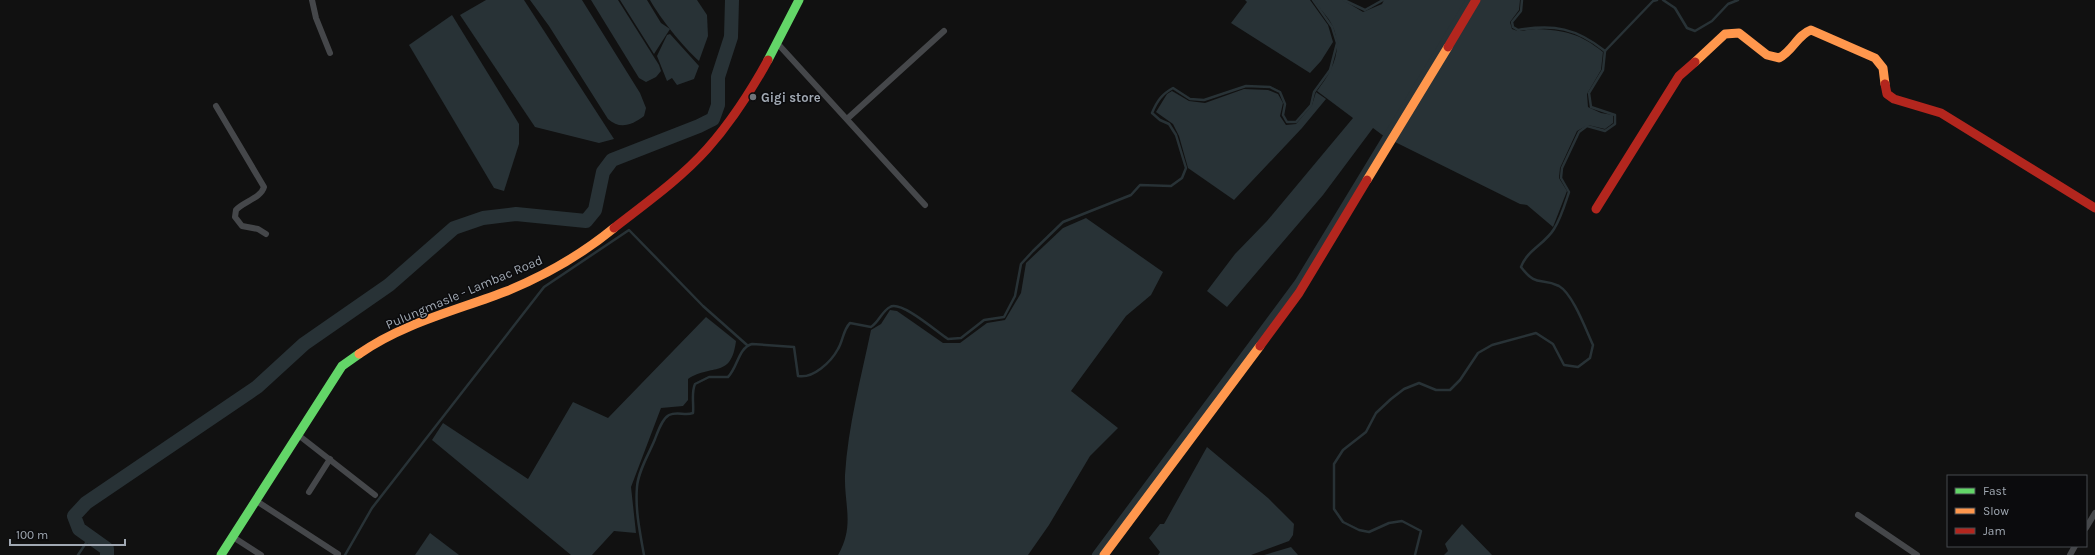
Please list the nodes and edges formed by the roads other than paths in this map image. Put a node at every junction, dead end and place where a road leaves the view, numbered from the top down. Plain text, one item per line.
1 (312, 0) edge
2 (800, 0) edge
3 (1476, 0) edge
4 (944, 30) dead end
5 (778, 44) junction
6 (330, 53) dead end
7 (216, 106) dead end
8 (847, 119) junction
9 (925, 205) dead end
10 (2095, 208) edge
11 (1596, 209) dead end
12 (266, 234) dead end
13 (297, 434) junction
14 (330, 459) junction
15 (309, 492) dead end
16 (375, 495) dead end
17 (255, 500) junction
18 (2095, 513) edge
19 (1858, 515) dead end
20 (2087, 526) edge
21 (233, 537) junction
22 (338, 554) dead end
23 (222, 555) edge
24 (261, 555) edge
25 (1104, 555) edge
26 (1917, 555) edge

1 - 6 street
2 - 5 street, Pulungmasle - Lambac Road
3 - 25 street
4 - 8 street
5 - 8 street
5 - 13 street, Pulungmasle - Lambac Road
7 - 12 street
8 - 9 street
10 - 11 street
13 - 14 street
13 - 17 street, Pulungmasle - Lambac Road
14 - 15 street
14 - 16 street
17 - 21 street, Pulungmasle - Lambac Road
17 - 22 street
18 - 20 street
19 - 26 street
21 - 23 street, Pulungmasle - Lambac Road
21 - 24 street

